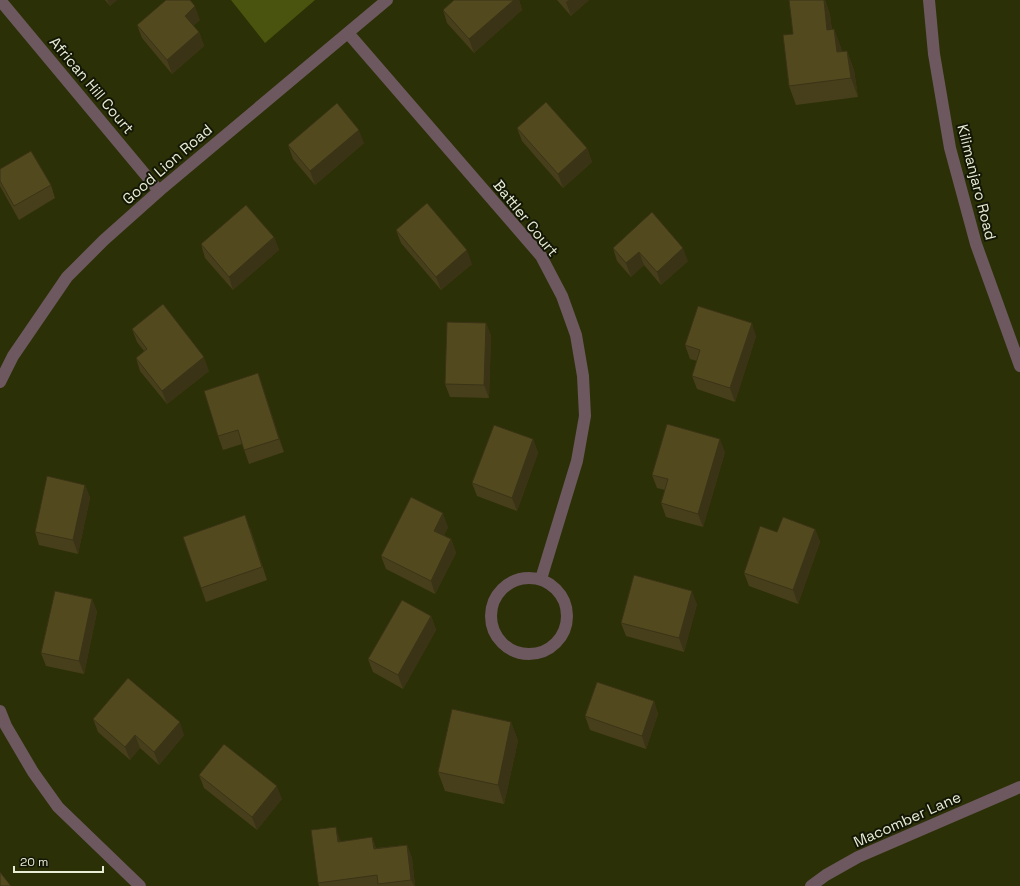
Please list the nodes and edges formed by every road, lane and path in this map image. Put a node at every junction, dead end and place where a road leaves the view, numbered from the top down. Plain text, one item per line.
1 (0, 0) edge
2 (387, 0) edge
3 (929, 0) edge
4 (348, 33) junction
5 (159, 190) junction
6 (1020, 366) edge
7 (0, 382) edge
8 (541, 579) junction
9 (0, 711) edge
10 (1020, 787) edge
11 (140, 886) edge
12 (811, 886) edge

1 - 5 street, African Hill Court
2 - 4 street, Good Lion Road
3 - 6 street, Kilimanjaro Road
4 - 5 street, Good Lion Road
4 - 8 street, Battler Court
5 - 7 street, Good Lion Road
8 - 8 street
9 - 11 street
10 - 12 street, Macomber Lane

